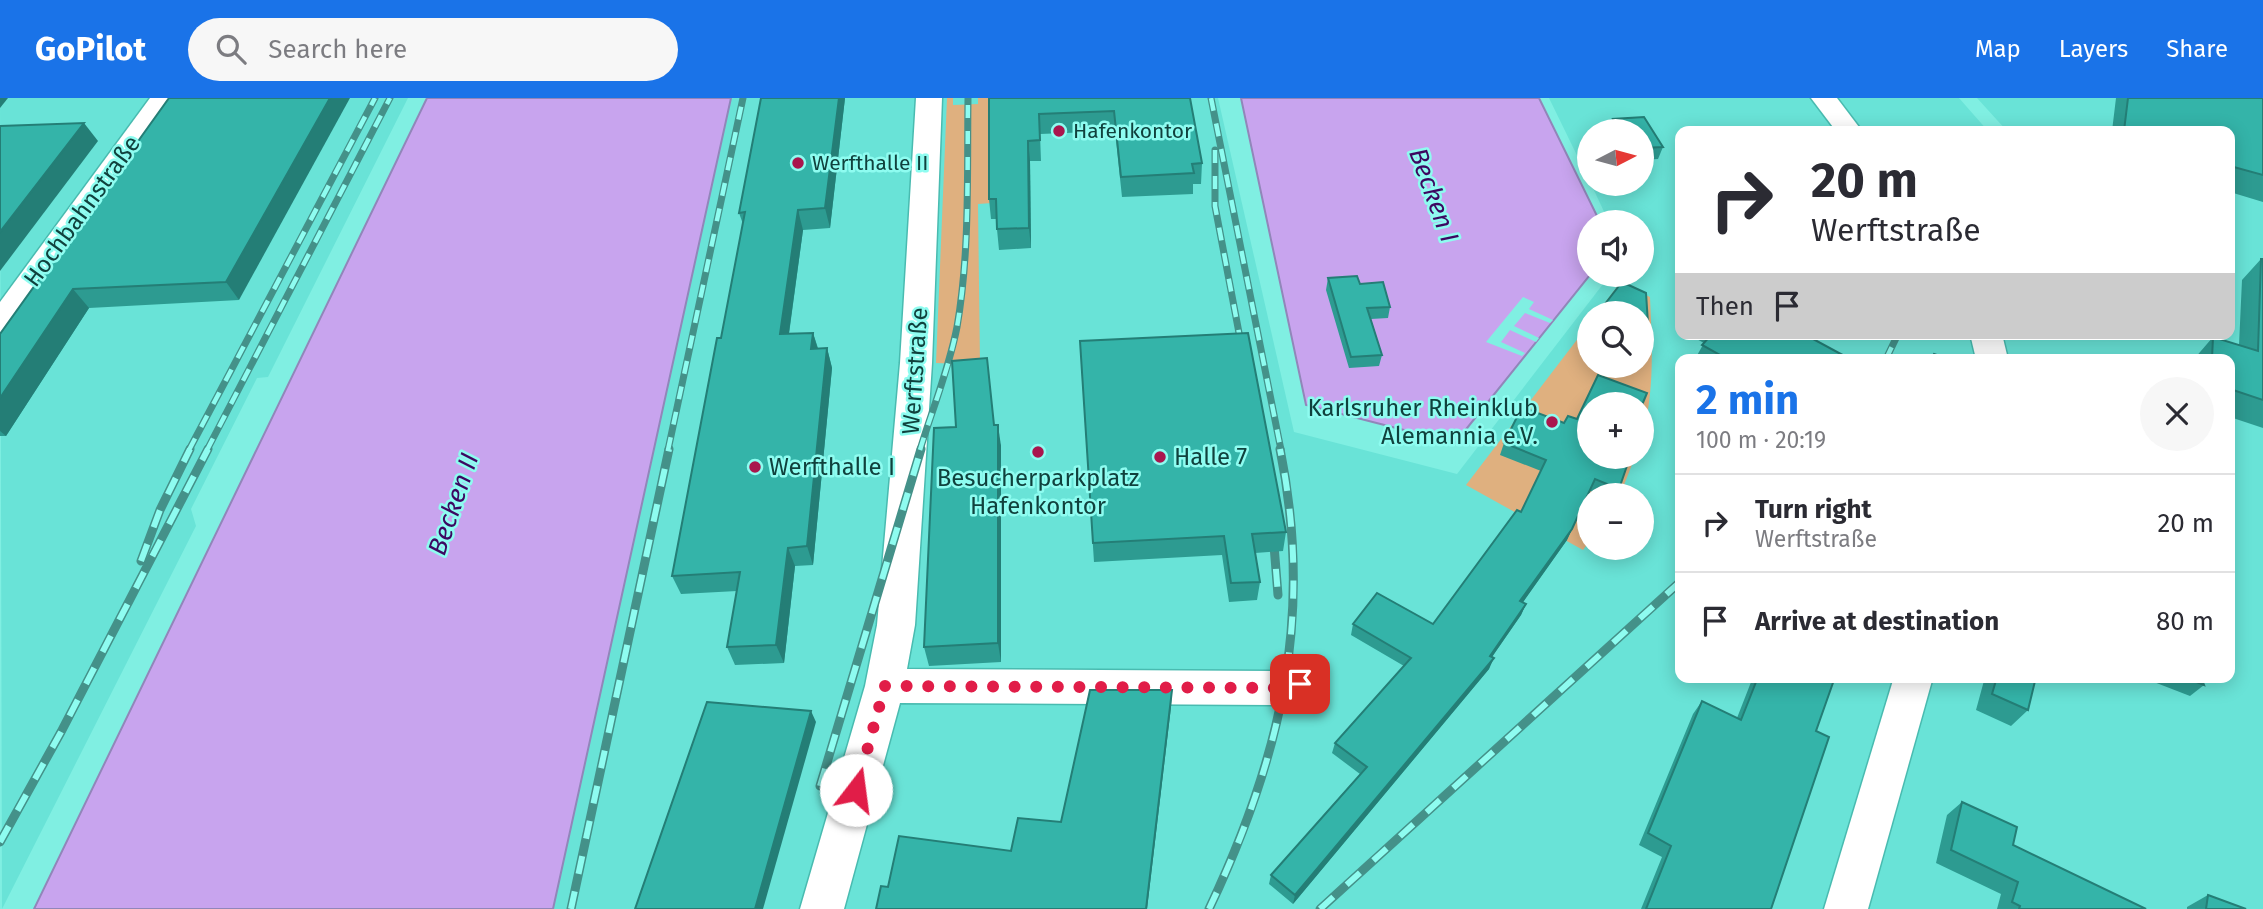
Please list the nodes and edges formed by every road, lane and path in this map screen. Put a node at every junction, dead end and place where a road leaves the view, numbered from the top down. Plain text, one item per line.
1 (163, 98) edge
2 (929, 98) edge
3 (1824, 98) edge
4 (1845, 126) edge
5 (0, 324) edge
6 (1912, 683) edge
7 (1300, 684) dead end
8 (885, 686) junction
9 (822, 909) edge
10 (1846, 909) edge

1 - 5 street, Hochbahnstraße
2 - 8 street, Werftstraße
3 - 4 street
6 - 10 street
7 - 8 street
8 - 9 street, Werftstraße

